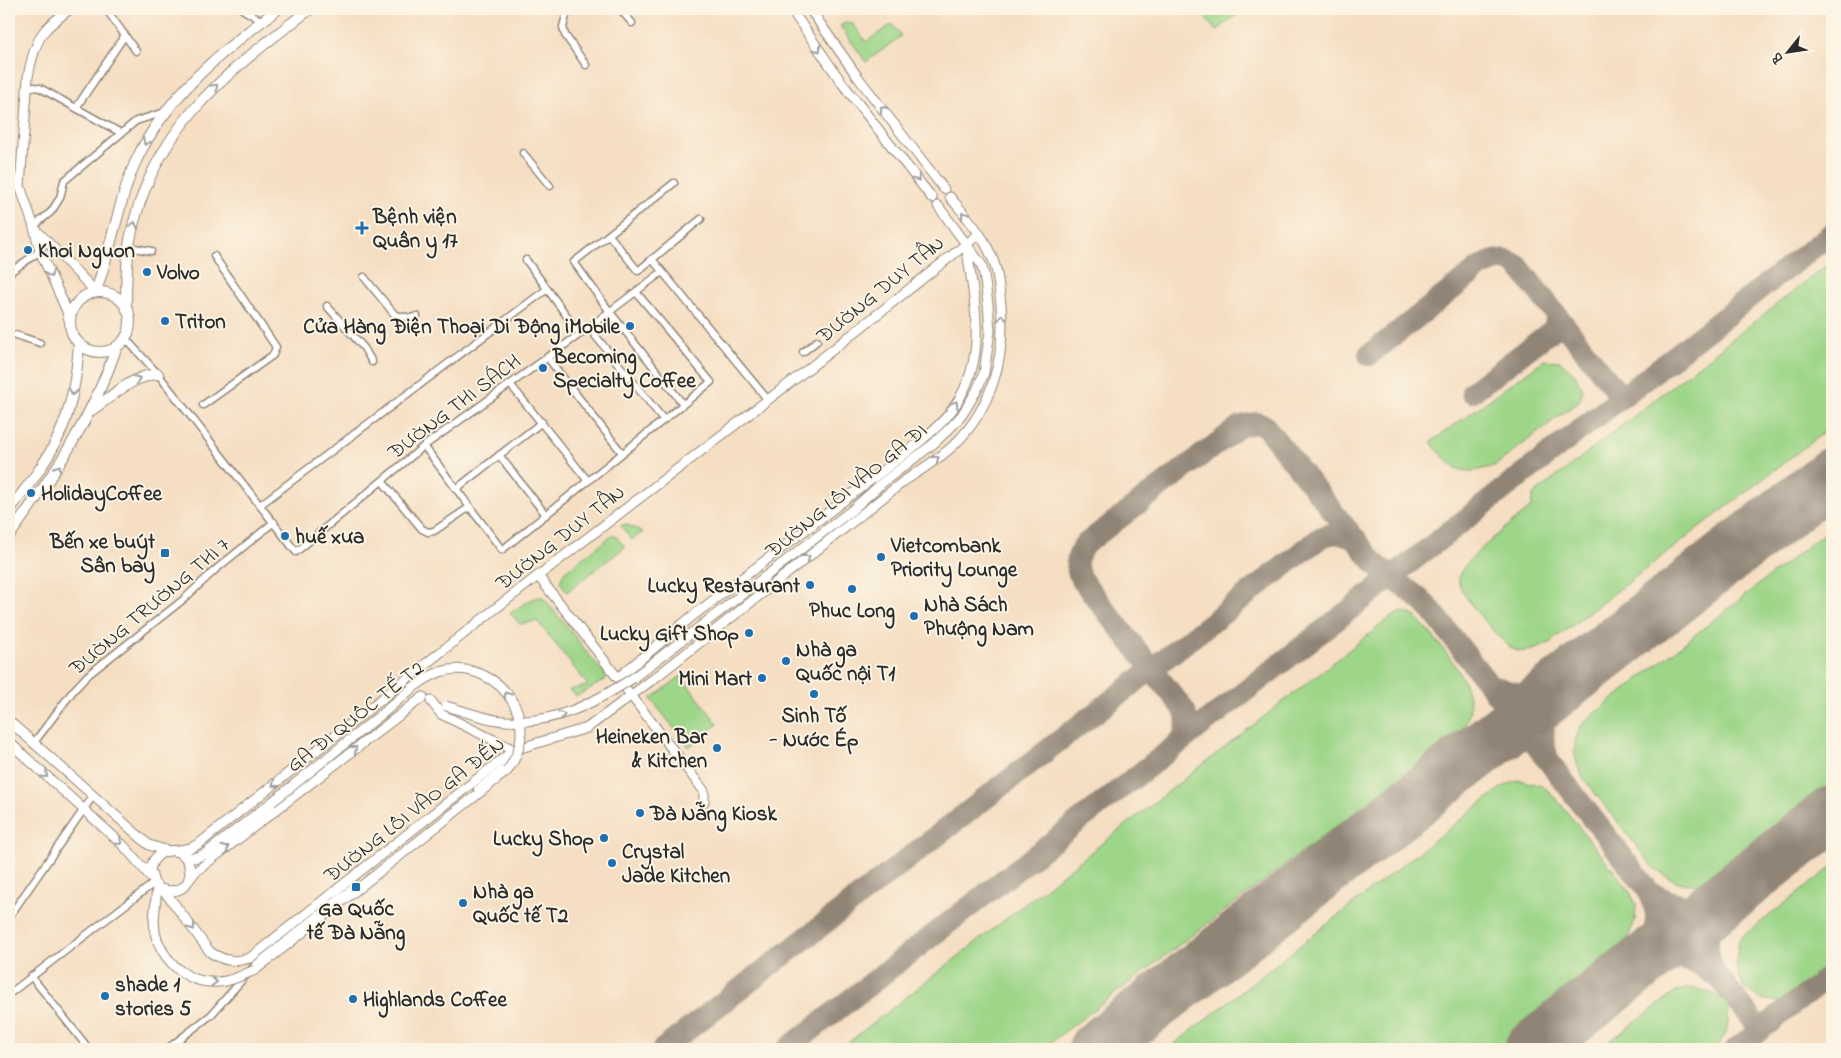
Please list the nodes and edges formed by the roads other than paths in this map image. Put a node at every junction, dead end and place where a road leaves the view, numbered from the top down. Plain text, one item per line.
1 (70, 9) edge
2 (106, 9) edge
3 (242, 9) edge
4 (278, 9) edge
5 (310, 9) edge
6 (565, 9) edge
7 (620, 9) edge
8 (791, 9) edge
9 (810, 9) edge
10 (262, 21) junction
11 (632, 23) dead end
12 (125, 35) junction
13 (136, 51) dead end
14 (586, 65) dead end
15 (28, 86) junction
16 (76, 108) junction
17 (166, 112) junction
18 (120, 134) junction
19 (903, 135) junction
20 (891, 144) junction
21 (523, 153) dead end
22 (9, 176) edge
23 (674, 183) dead end
24 (20, 186) junction
25 (550, 186) dead end
26 (701, 219) dead end
27 (34, 228) junction
28 (979, 234) junction
29 (609, 235) junction
30 (966, 243) junction
31 (130, 247) junction
32 (40, 251) junction
33 (151, 251) dead end
34 (214, 256) dead end
35 (652, 259) junction
36 (526, 260) dead end
37 (662, 272) junction
38 (9, 273) edge
39 (364, 277) dead end
40 (547, 289) junction
41 (96, 292) junction
42 (636, 292) junction
43 (327, 306) dead end
44 (126, 308) junction
45 (610, 312) junction
46 (418, 316) dead end
47 (70, 323) junction
48 (589, 328) junction
49 (16, 334) dead end
50 (580, 334) junction
51 (125, 338) junction
52 (817, 341) dead end
53 (40, 344) dead end
54 (80, 344) junction
55 (117, 346) junction
56 (803, 352) dead end
57 (547, 358) junction
58 (372, 362) dead end
59 (158, 374) junction
60 (510, 384) junction
61 (768, 400) junction
62 (683, 404) junction
63 (203, 405) dead end
64 (90, 412) junction
65 (663, 420) junction
66 (542, 422) junction
67 (424, 446) junction
68 (622, 453) junction
69 (499, 455) junction
70 (382, 481) junction
71 (588, 481) junction
72 (456, 489) junction
73 (11, 502) edge
74 (260, 505) junction
75 (470, 507) junction
76 (546, 515) junction
77 (274, 522) junction
78 (9, 536) edge
79 (538, 576) junction
80 (619, 677) junction
81 (409, 678) junction
82 (631, 695) junction
83 (427, 699) junction
84 (9, 721) edge
85 (9, 742) edge
86 (33, 744) junction
87 (514, 750) junction
88 (93, 796) junction
89 (704, 802) dead end
90 (84, 810) junction
91 (171, 851) junction
92 (185, 857) junction
93 (189, 880) junction
94 (156, 884) junction
95 (9, 917) edge
96 (261, 949) junction
97 (272, 950) junction
98 (31, 976) junction
99 (9, 994) edge
100 (89, 1049) edge
101 (167, 1049) edge

1 - 15 street
2 - 12 street
3 - 10 street
4 - 10 main road
31 -> 5 main road
6 - 14 street
7 - 11 street
8 -> 20 street, ĐƯỜNG DUY TÂN
19 -> 9 street
10 - 17 main road
12 - 13 street
12 - 16 street
15 - 16 street
15 - 24 street
16 - 18 street
17 - 18 street
17 -> 41 main road
18 - 27 street
19 - 20 street
28 -> 19 street
20 -> 30 street, ĐƯỜNG DUY TÂN
21 - 25 street
22 - 24 street
23 - 29 street
24 - 27 street
26 - 35 street
27 - 32 street
27 - 41 street
28 - 30 street, ĐƯỜNG DUY TÂN
82 -> 28 street, ĐƯỜNG LỐI VÀO GA ĐẾN
29 - 35 street
29 - 45 street
30 - 61 street, ĐƯỜNG DUY TÂN
80 -> 30 street
83 -> 30 street, ĐƯỜNG LỐI VÀO GA ĐI, bridge
31 - 33 street
31 - 44 main road
32 - 38 street
32 -> 47 street
34 - 63 street
35 - 37 street
36 - 40 street
37 - 42 street, ĐƯỜNG THI SÁCH
37 - 61 street
39 - 46 street
40 - 50 street
40 - 74 street
41 - 44 main road
41 - 47 main road
42 - 45 street, ĐƯỜNG THI SÁCH
42 - 62 street
43 - 58 street
44 - 51 main road
45 - 48 street, ĐƯỜNG THI SÁCH
45 - 62 street
47 - 54 main road
48 - 50 street, ĐƯỜNG THI SÁCH
48 - 65 street
49 - 53 street
50 - 57 street, ĐƯỜNG THI SÁCH
51 - 55 main road
51 - 59 street
52 - 56 street
54 - 55 main road
54 -> 73 main road
55 - 64 main road
57 - 60 street, ĐƯỜNG THI SÁCH
57 - 68 street
64 -> 59 main road
59 - 74 street
60 - 66 street
60 - 67 street, ĐƯỜNG THI SÁCH
61 - 79 street, ĐƯỜNG DUY TÂN
62 - 65 street
78 -> 64 main road
65 - 68 street
66 - 69 street
66 - 71 street
67 - 70 street, ĐƯỜNG THI SÁCH
67 - 72 street
68 - 71 street
69 - 72 street
69 - 76 street
70 - 75 street
70 - 77 street, ĐƯỜNG THI SÁCH
71 - 76 street
72 - 75 street
74 - 77 street
75 - 76 street
77 - 86 street, ĐƯỜNG TRƯỜNG THI 7
79 - 80 street
79 - 81 street, ĐƯỜNG DUY TÂN
80 - 82 street
81 - 83 street
81 -> 91 street, ĐƯỜNG DUY TÂN
82 - 87 street, ĐƯỜNG LỐI VÀO GA ĐẾN
82 - 89 street
83 - 87 street
93 -> 83 street
84 - 86 street
85 -> 90 street, ĐƯỜNG LỐI VÀO GA ĐẾN
86 - 88 street
87 - 96 street, ĐƯỜNG LỐI VÀO GA ĐẾN
87 - 97 street
88 - 90 street
88 - 91 street
90 -> 94 street, ĐƯỜNG LỐI VÀO GA ĐẾN
90 - 95 street
91 - 92 street
91 - 94 street
92 - 93 street
94 -> 92 street, GA ĐI QUỐC TẾ T2, bridge
93 - 94 street
94 -> 96 street, ĐƯỜNG LỐI VÀO GA ĐẾN
94 - 98 street
96 - 97 street
97 - 101 street
98 - 99 street
98 - 100 street

